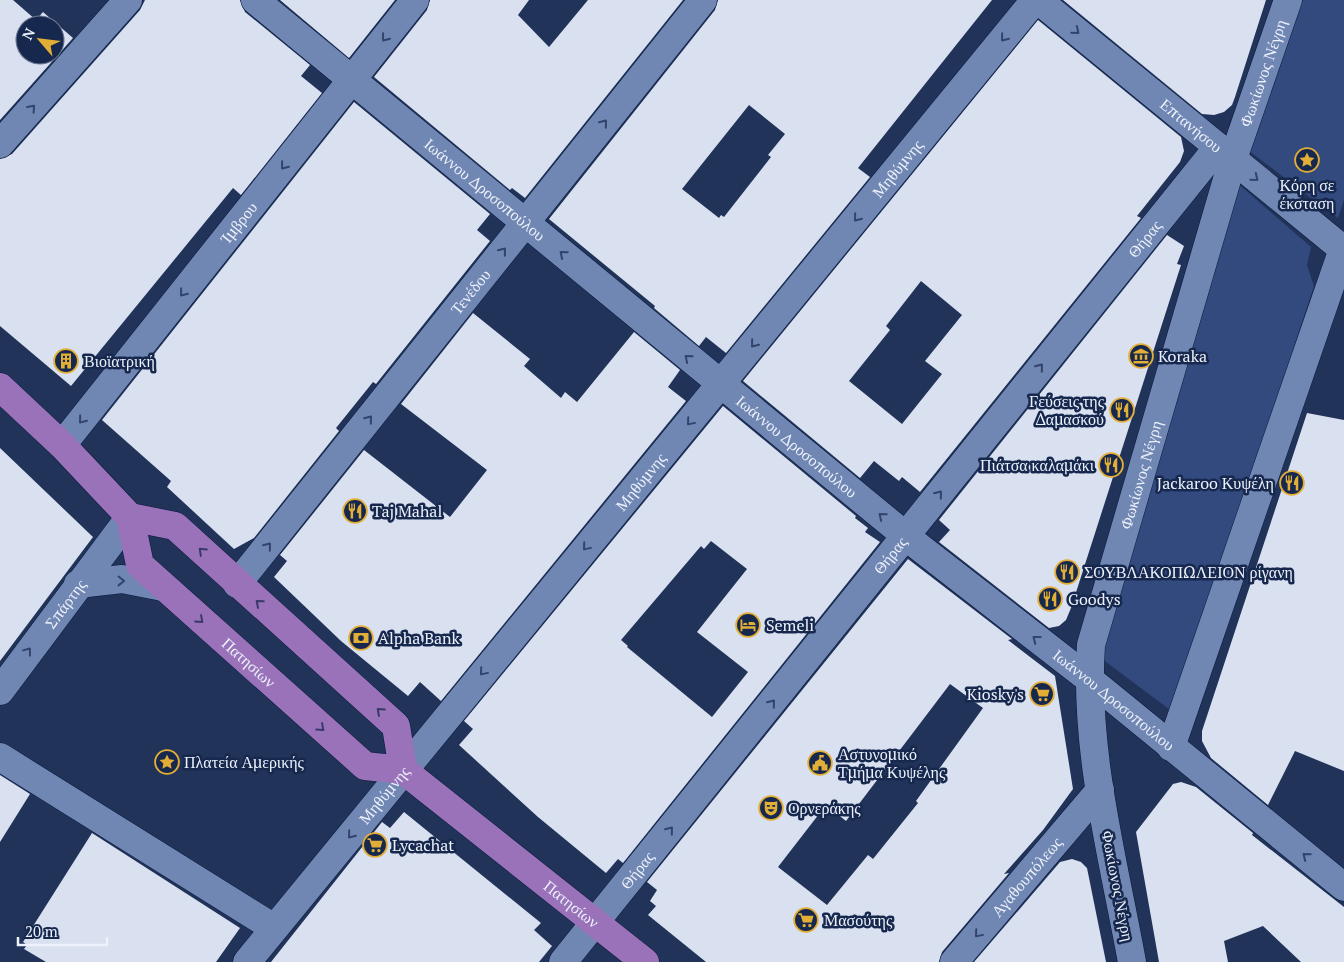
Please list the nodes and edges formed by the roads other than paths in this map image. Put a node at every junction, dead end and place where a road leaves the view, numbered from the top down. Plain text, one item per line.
1 (128, 0) edge
2 (255, 0) edge
3 (415, 0) edge
4 (703, 0) edge
5 (1037, 0) edge
6 (1288, 0) edge
7 (352, 80) junction
8 (0, 144) edge
9 (1225, 153) junction
10 (525, 223) junction
11 (1344, 248) edge
12 (721, 385) junction
13 (0, 387) edge
14 (62, 445) junction
15 (130, 517) junction
16 (906, 536) junction
17 (78, 584) junction
18 (238, 584) junction
19 (163, 587) junction
20 (1088, 680) junction
21 (0, 691) edge
22 (1172, 747) junction
23 (0, 758) edge
24 (403, 770) junction
25 (1100, 790) junction
26 (1344, 887) edge
27 (596, 923) junction
28 (274, 928) junction
29 (247, 962) edge
30 (563, 962) edge
31 (645, 962) edge
32 (954, 962) edge
33 (1132, 962) edge

8 -> 1 street
2 - 7 street, Ιωάννου Δροσοπούλου
3 -> 7 street, Ίμβρου
10 -> 4 street, Τενέδου
5 -> 9 street, Επτανήσου
5 -> 12 street, Μηθύμνης
6 - 9 street, Φωκίωνος Νέγρη
7 - 10 street, Ιωάννου Δροσοπούλου
7 -> 14 street, Ίμβρου
9 -> 11 street, Επτανήσου
16 -> 9 street, Θήρας
9 - 20 street, Φωκίωνος Νέγρη
12 -> 10 street, Ιωάννου Δροσοπούλου
18 -> 10 street, Τενέδου
11 - 22 street
16 -> 12 street, Ιωάννου Δροσοπούλου
12 -> 24 street, Μηθύμνης
13 - 14 main road
14 - 15 main road
15 - 17 street, Σπάρτης
18 -> 15 main road
15 - 19 main road, Πατησίων
20 -> 16 street, Ιωάννου Δροσοπούλου
27 -> 16 street, Θήρας
17 -> 19 street
21 -> 17 street, Σπάρτης
24 -> 18 main road
19 -> 24 main road, Πατησίων
20 - 22 street, Ιωάννου Δροσοπούλου
20 - 25 street, Φωκίωνος Νέγρη
26 -> 22 street, Ιωάννου Δροσοπούλου
23 - 28 street
24 - 27 main road, Πατησίων
24 -> 28 street, Μηθύμνης
25 -> 32 street, Αγαθουπόλεως
25 - 33 street, Φωκίωνος Νέγρη
27 - 30 street, Θήρας
27 - 31 main road, Πατησίων
28 - 29 street, Μηθύμνης

